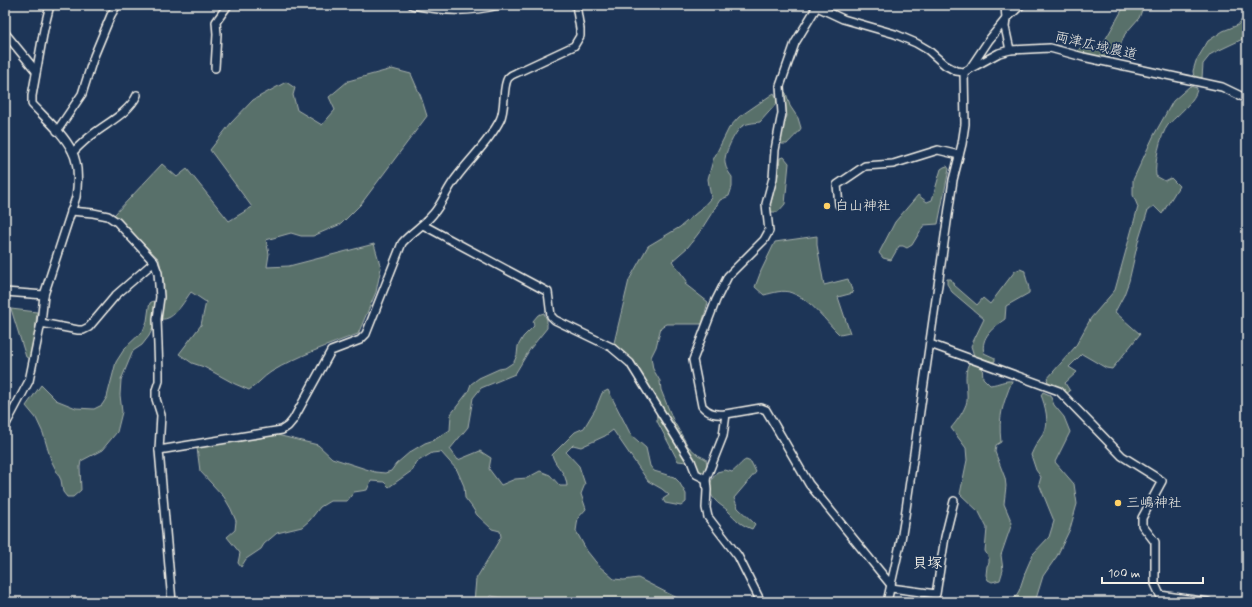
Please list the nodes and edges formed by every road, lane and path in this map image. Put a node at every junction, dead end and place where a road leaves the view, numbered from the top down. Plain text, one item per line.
1 (50, 5) edge
2 (117, 5) edge
3 (228, 5) edge
4 (412, 5) edge
5 (499, 5) edge
6 (576, 5) edge
7 (1005, 5) edge
8 (1021, 5) edge
9 (816, 6) edge
10 (1006, 19) junction
11 (5, 33) edge
12 (1010, 50) junction
13 (215, 68) dead end
14 (967, 70) junction
15 (36, 71) junction
16 (137, 95) dead end
17 (1247, 99) edge
18 (57, 132) junction
19 (73, 152) junction
20 (959, 155) junction
21 (839, 206) dead end
22 (71, 211) junction
23 (422, 225) junction
24 (154, 262) junction
25 (5, 292) edge
26 (44, 295) junction
27 (41, 323) junction
28 (930, 344) junction
29 (726, 414) junction
30 (5, 426) edge
31 (159, 450) junction
32 (706, 479) junction
33 (954, 501) dead end
34 (891, 586) junction
35 (936, 594) junction
36 (172, 602) edge
37 (761, 602) edge
38 (887, 602) edge
39 (938, 602) edge
40 (1208, 602) edge

1 - 15 street
2 - 18 street
3 - 13 street
4 - 5 street
6 - 23 street
7 - 10 street
8 - 10 street
9 - 14 street
9 - 29 street
10 - 12 street
10 - 14 street
11 - 15 street
12 - 14 street, 両津広域農道
12 - 17 street, 両津広域農道
14 - 20 street
15 - 18 street
16 - 19 street
18 - 19 street
19 - 22 street
20 - 21 street
20 - 28 street
22 - 24 street
22 - 26 street
23 - 31 street
23 - 32 street
24 - 27 street
24 - 31 street
25 - 26 street
26 - 27 street
27 - 30 street
28 - 34 street
28 - 40 street
29 - 32 street
29 - 34 street
31 - 36 street
32 - 37 street
33 - 35 street
34 - 35 street
34 - 38 street
35 - 39 street

